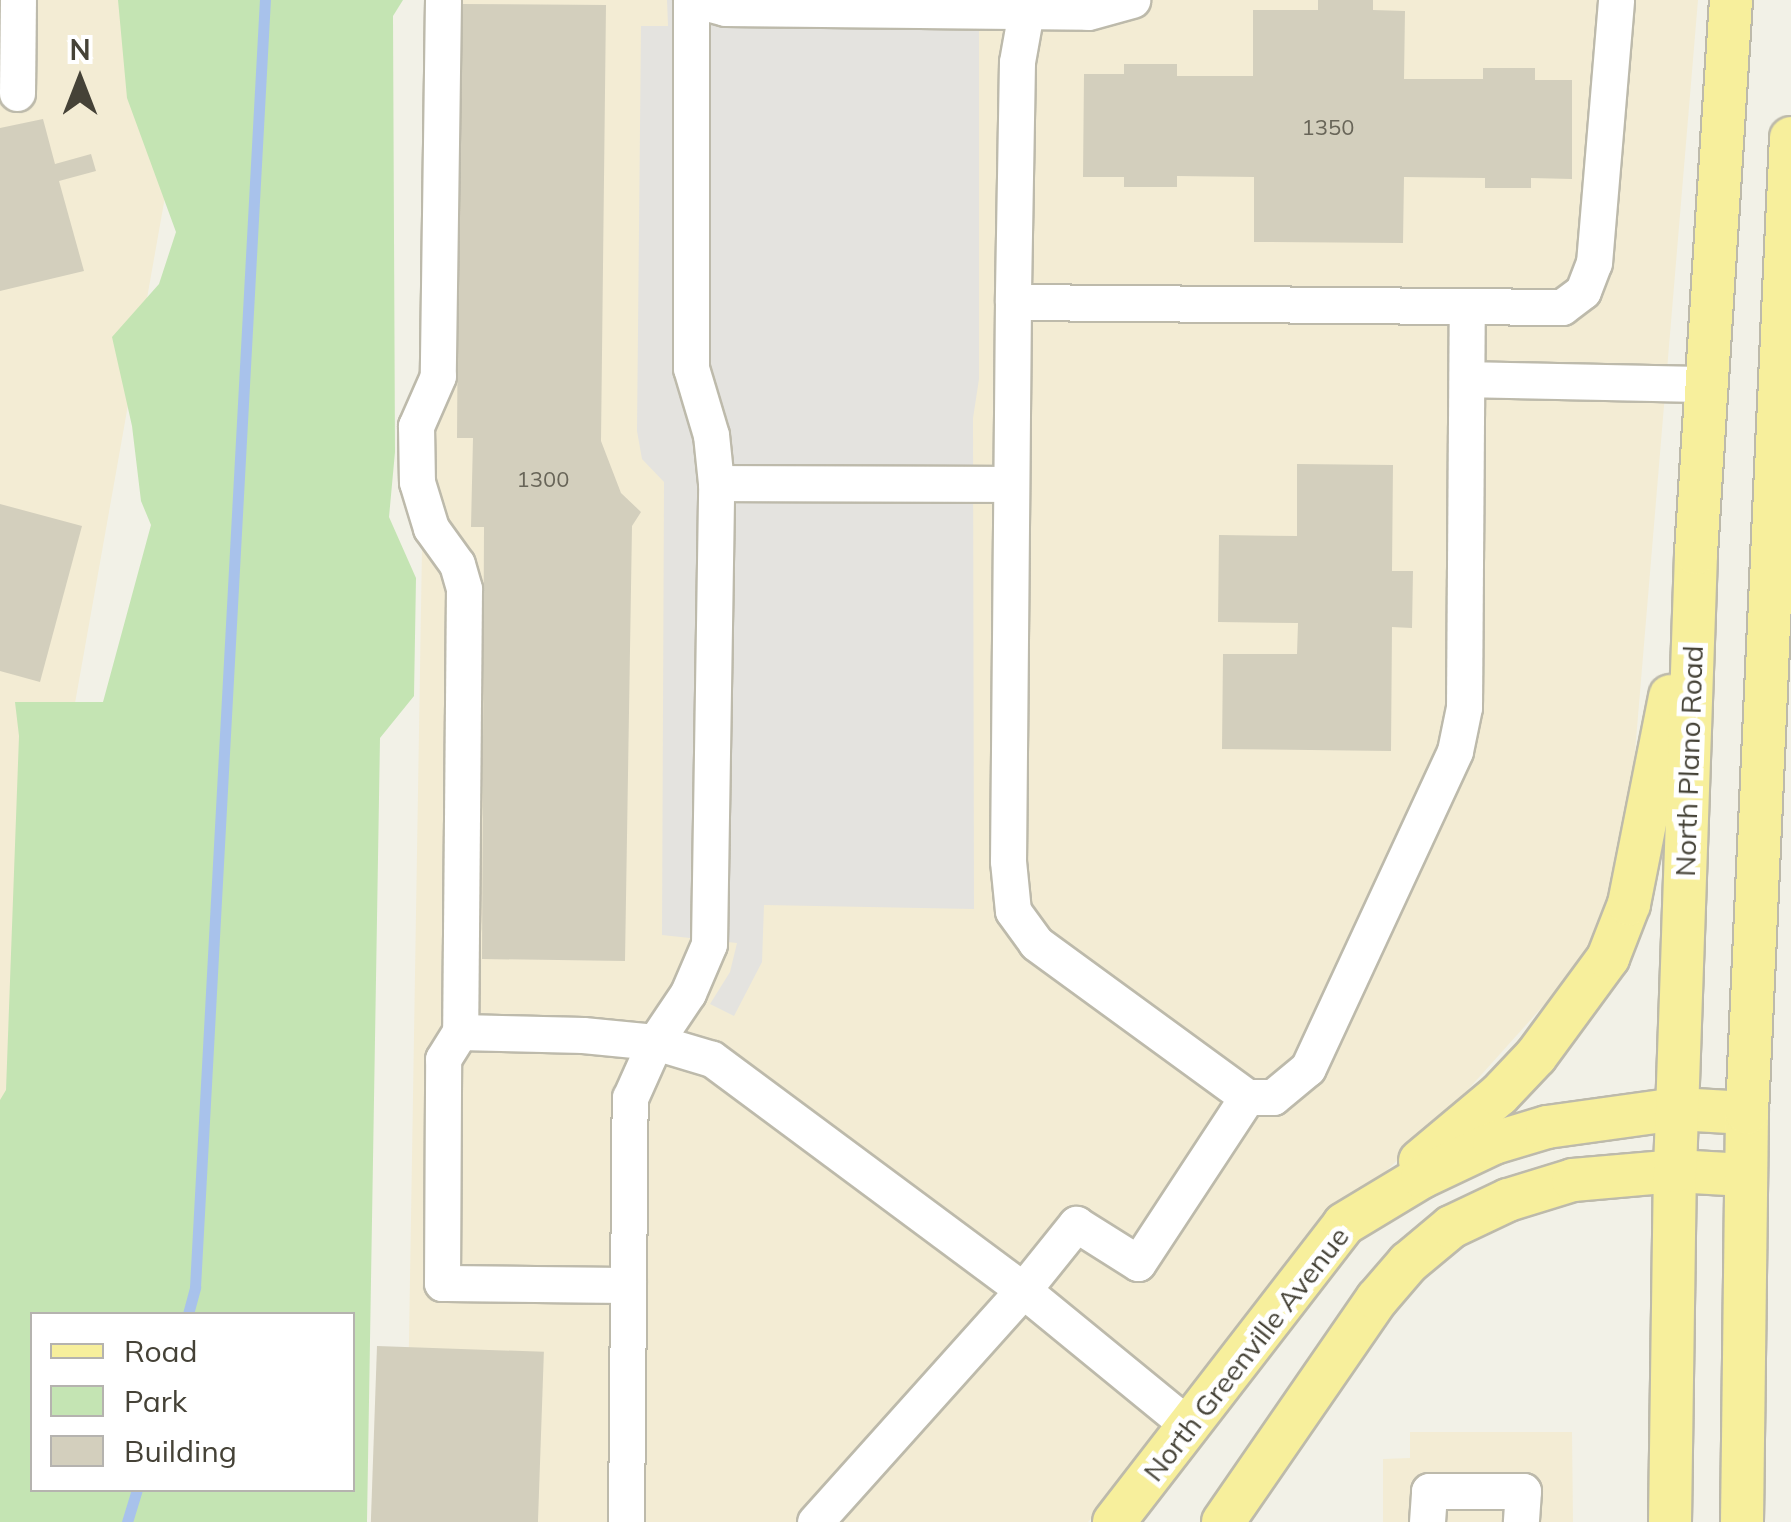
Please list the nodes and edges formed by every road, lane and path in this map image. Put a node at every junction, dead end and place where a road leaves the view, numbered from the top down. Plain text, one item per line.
1 (18, 0) edge
2 (443, 0) edge
3 (694, 0) edge
4 (1132, 0) edge
5 (1616, 0) edge
6 (1731, 0) edge
7 (1027, 6) edge
8 (17, 94) dead end
9 (1791, 138) edge
10 (1013, 302) junction
11 (1467, 306) junction
12 (1467, 379) junction
13 (1707, 384) junction
14 (716, 483) junction
15 (1010, 484) junction
16 (1696, 552) junction
17 (460, 1032) junction
18 (655, 1042) junction
19 (1248, 1097) junction
20 (1677, 1110) junction
21 (1747, 1113) junction
22 (1675, 1171) junction
23 (1745, 1175) junction
24 (1344, 1224) junction
25 (628, 1285) junction
26 (1024, 1290) junction
27 (1189, 1426) junction
28 (626, 1522) edge
29 (814, 1522) edge
30 (1114, 1522) edge
31 (1223, 1522) edge
32 (1427, 1522) edge
33 (1521, 1522) edge
34 (1670, 1522) edge
35 (1742, 1522) edge

1 - 8 lane
2 - 17 lane
3 - 7 lane
3 - 14 lane
4 - 7 lane
5 - 11 lane
6 - 13 main road, North Plano Road
7 - 10 lane
9 - 21 main road
10 - 11 lane
10 - 15 lane
11 - 12 lane
12 - 13 lane
12 - 19 lane
13 - 16 main road, North Plano Road
14 - 15 lane
14 - 18 lane
15 - 19 lane
16 - 20 main road, North Plano Road
16 - 24 main road
17 - 18 lane
17 - 25 lane
18 - 25 lane
18 - 26 lane
19 - 26 lane
20 - 21 main road, North Greenville Avenue
20 - 22 main road, North Plano Road
20 - 24 main road, North Greenville Avenue
21 - 23 main road
22 - 23 main road
22 - 31 main road
22 - 34 main road, North Plano Road
23 - 35 main road
24 - 27 main road, North Greenville Avenue
25 - 28 lane
26 - 27 lane
26 - 29 lane
27 - 30 main road, North Greenville Avenue
32 - 33 lane

